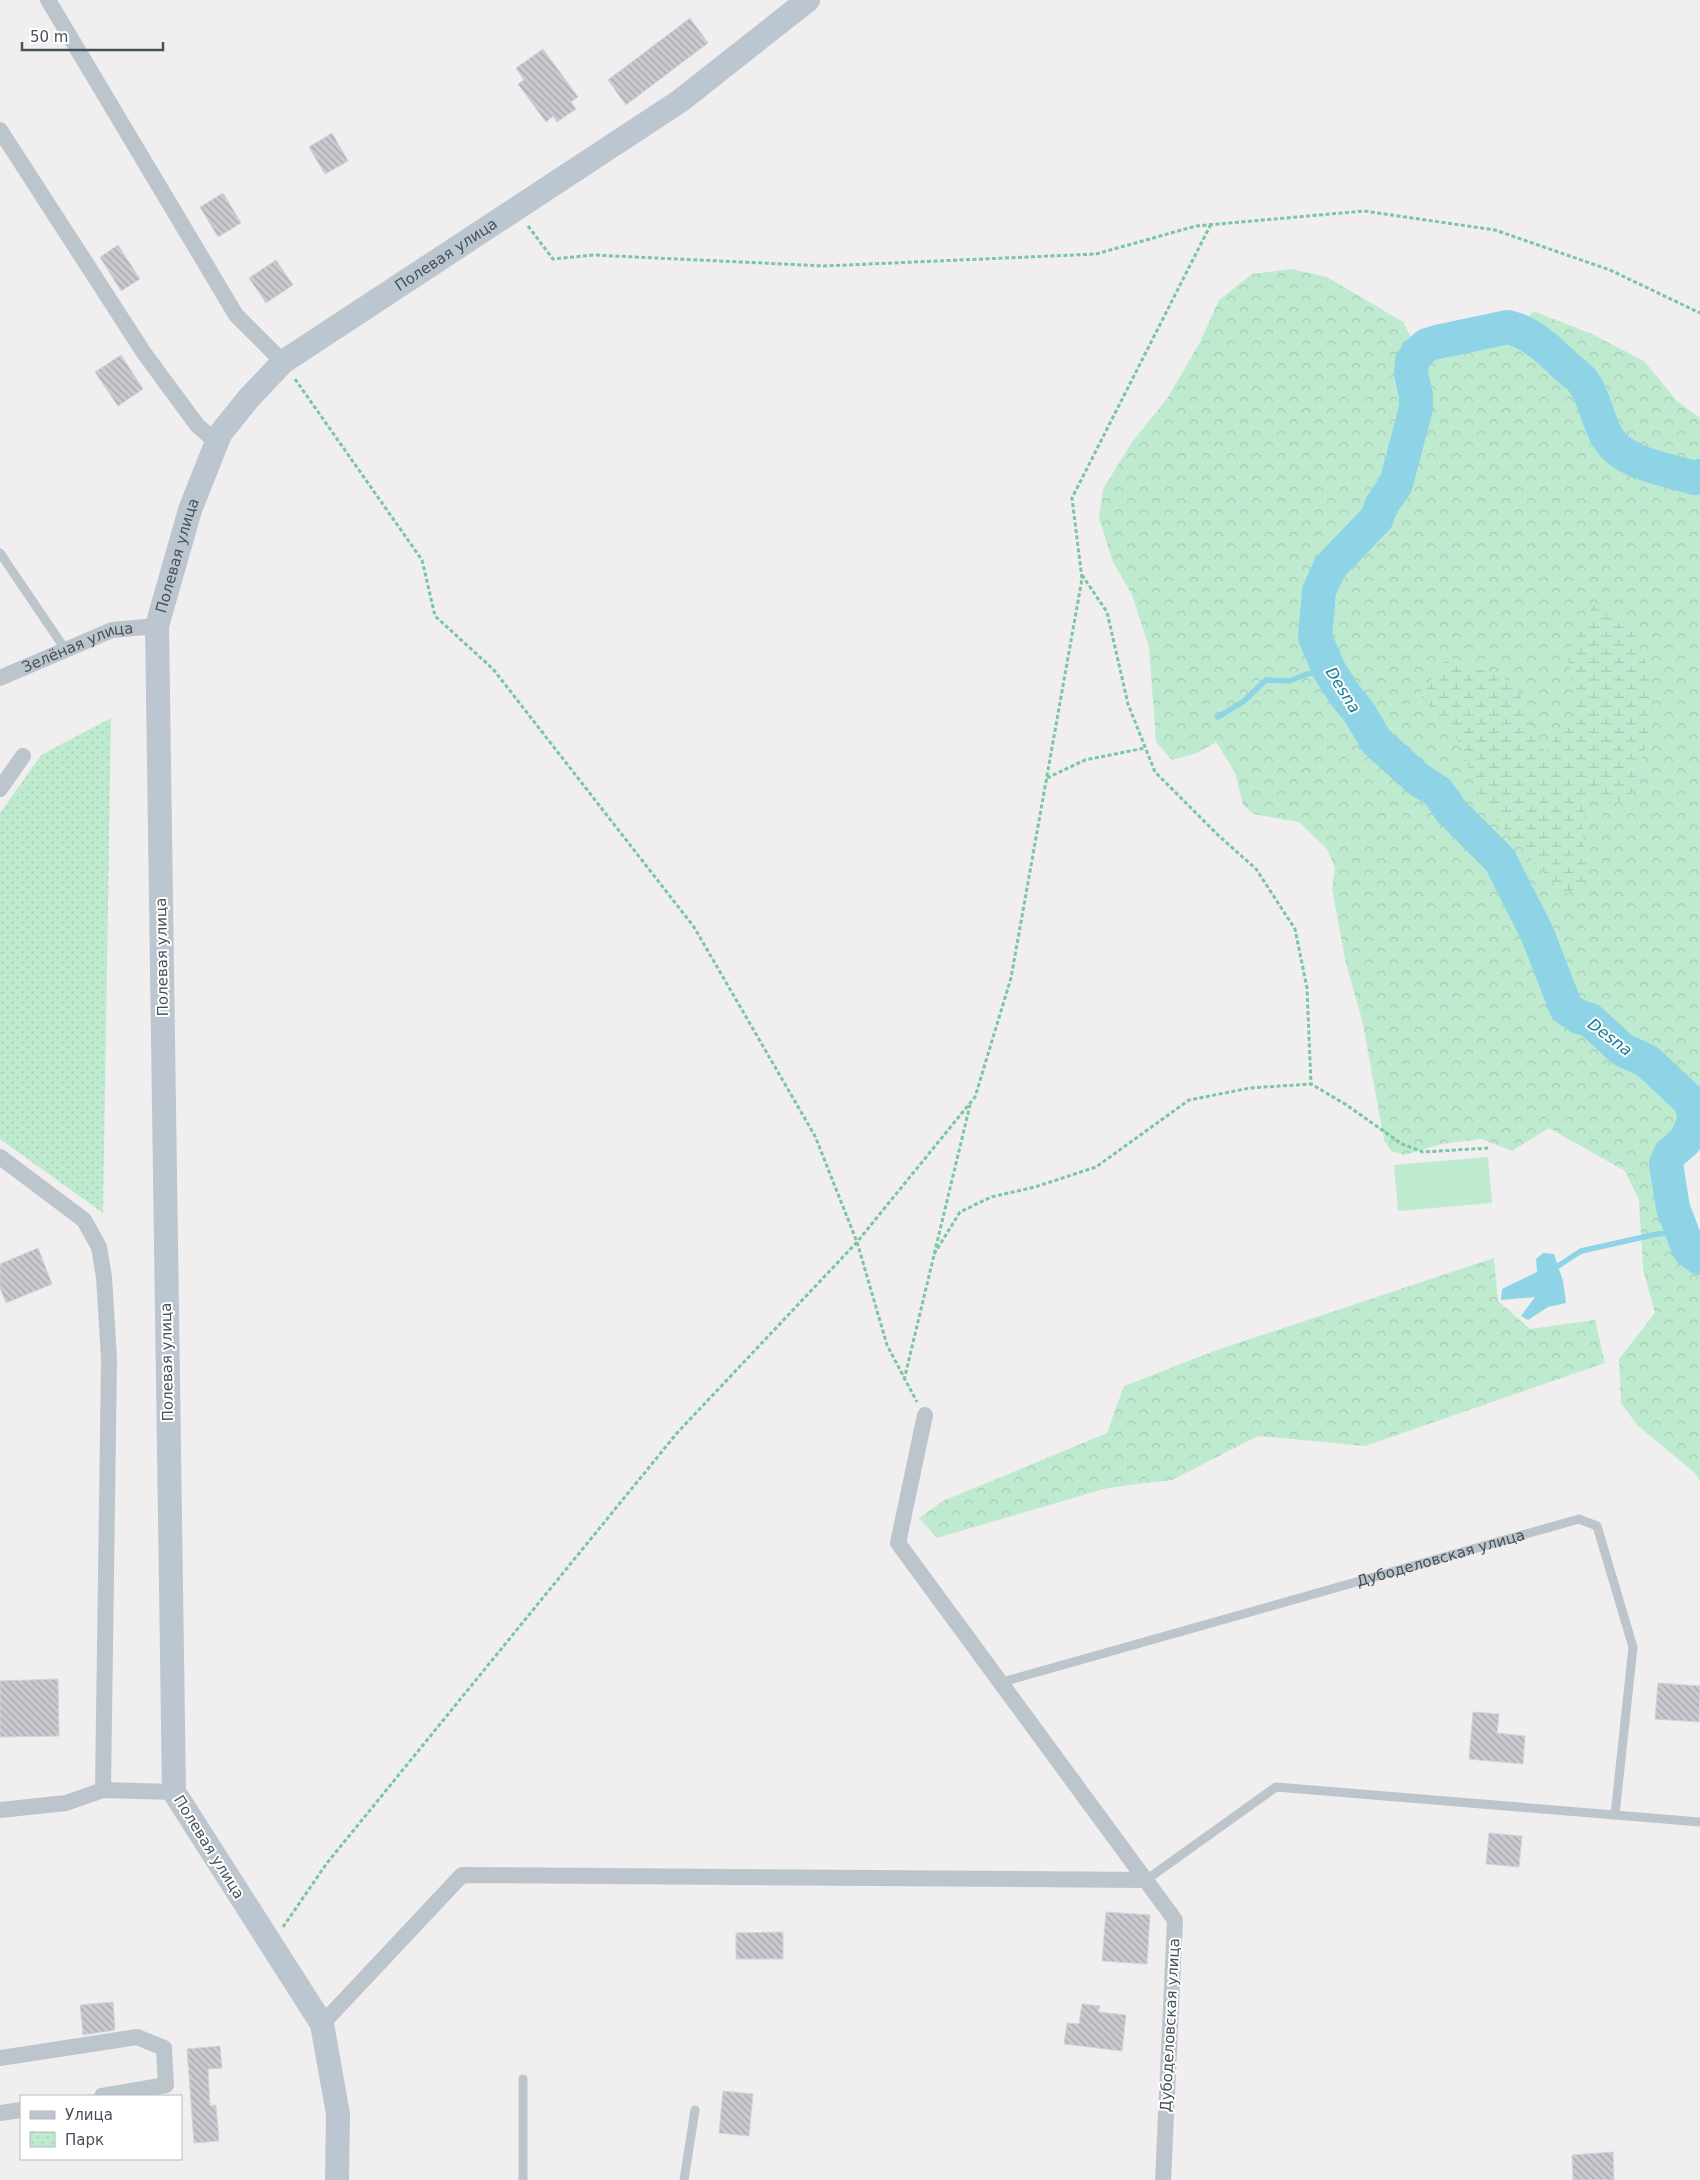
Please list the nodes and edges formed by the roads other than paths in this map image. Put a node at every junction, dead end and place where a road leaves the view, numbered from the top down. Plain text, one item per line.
1 (48, 0) edge
2 (808, 0) edge
3 (0, 130) edge
4 (283, 362) junction
5 (216, 442) junction
6 (0, 553) edge
7 (157, 626) junction
8 (65, 649) junction
9 (0, 678) edge
10 (23, 756) dead end
11 (0, 789) edge
12 (0, 1157) edge
13 (925, 1416) road end
14 (999, 1683) junction
15 (103, 1790) junction
16 (174, 1792) junction
17 (0, 1810) edge
18 (1615, 1815) junction
19 (1700, 1822) edge
20 (1146, 1880) junction
21 (322, 2024) junction
22 (0, 2058) edge
23 (523, 2079) dead end
24 (108, 2095) edge
25 (20, 2110) edge
26 (695, 2110) dead end
27 (0, 2114) edge
28 (337, 2180) edge
29 (524, 2180) edge
30 (684, 2180) edge
31 (1163, 2180) edge

1 - 4 street
2 - 4 street, Полевая улица
3 - 5 street
4 - 5 street, Полевая улица
5 - 7 street, Полевая улица
6 - 8 lane
7 - 8 street, Зелёная улица
7 - 16 street, Полевая улица
8 - 9 street, Зелёная улица
10 - 11 street
12 - 15 street
13 - 14 street, Дубоделовская улица
14 - 18 lane, Дубоделовская улица
14 - 20 street, Дубоделовская улица
15 - 16 street
15 - 17 street
16 - 21 street, Полевая улица
18 - 19 lane
18 - 20 lane
20 - 21 street
20 - 31 street, Дубоделовская улица
21 - 28 street, Полевая улица
22 - 24 street
23 - 29 lane
25 - 27 street
26 - 30 lane

